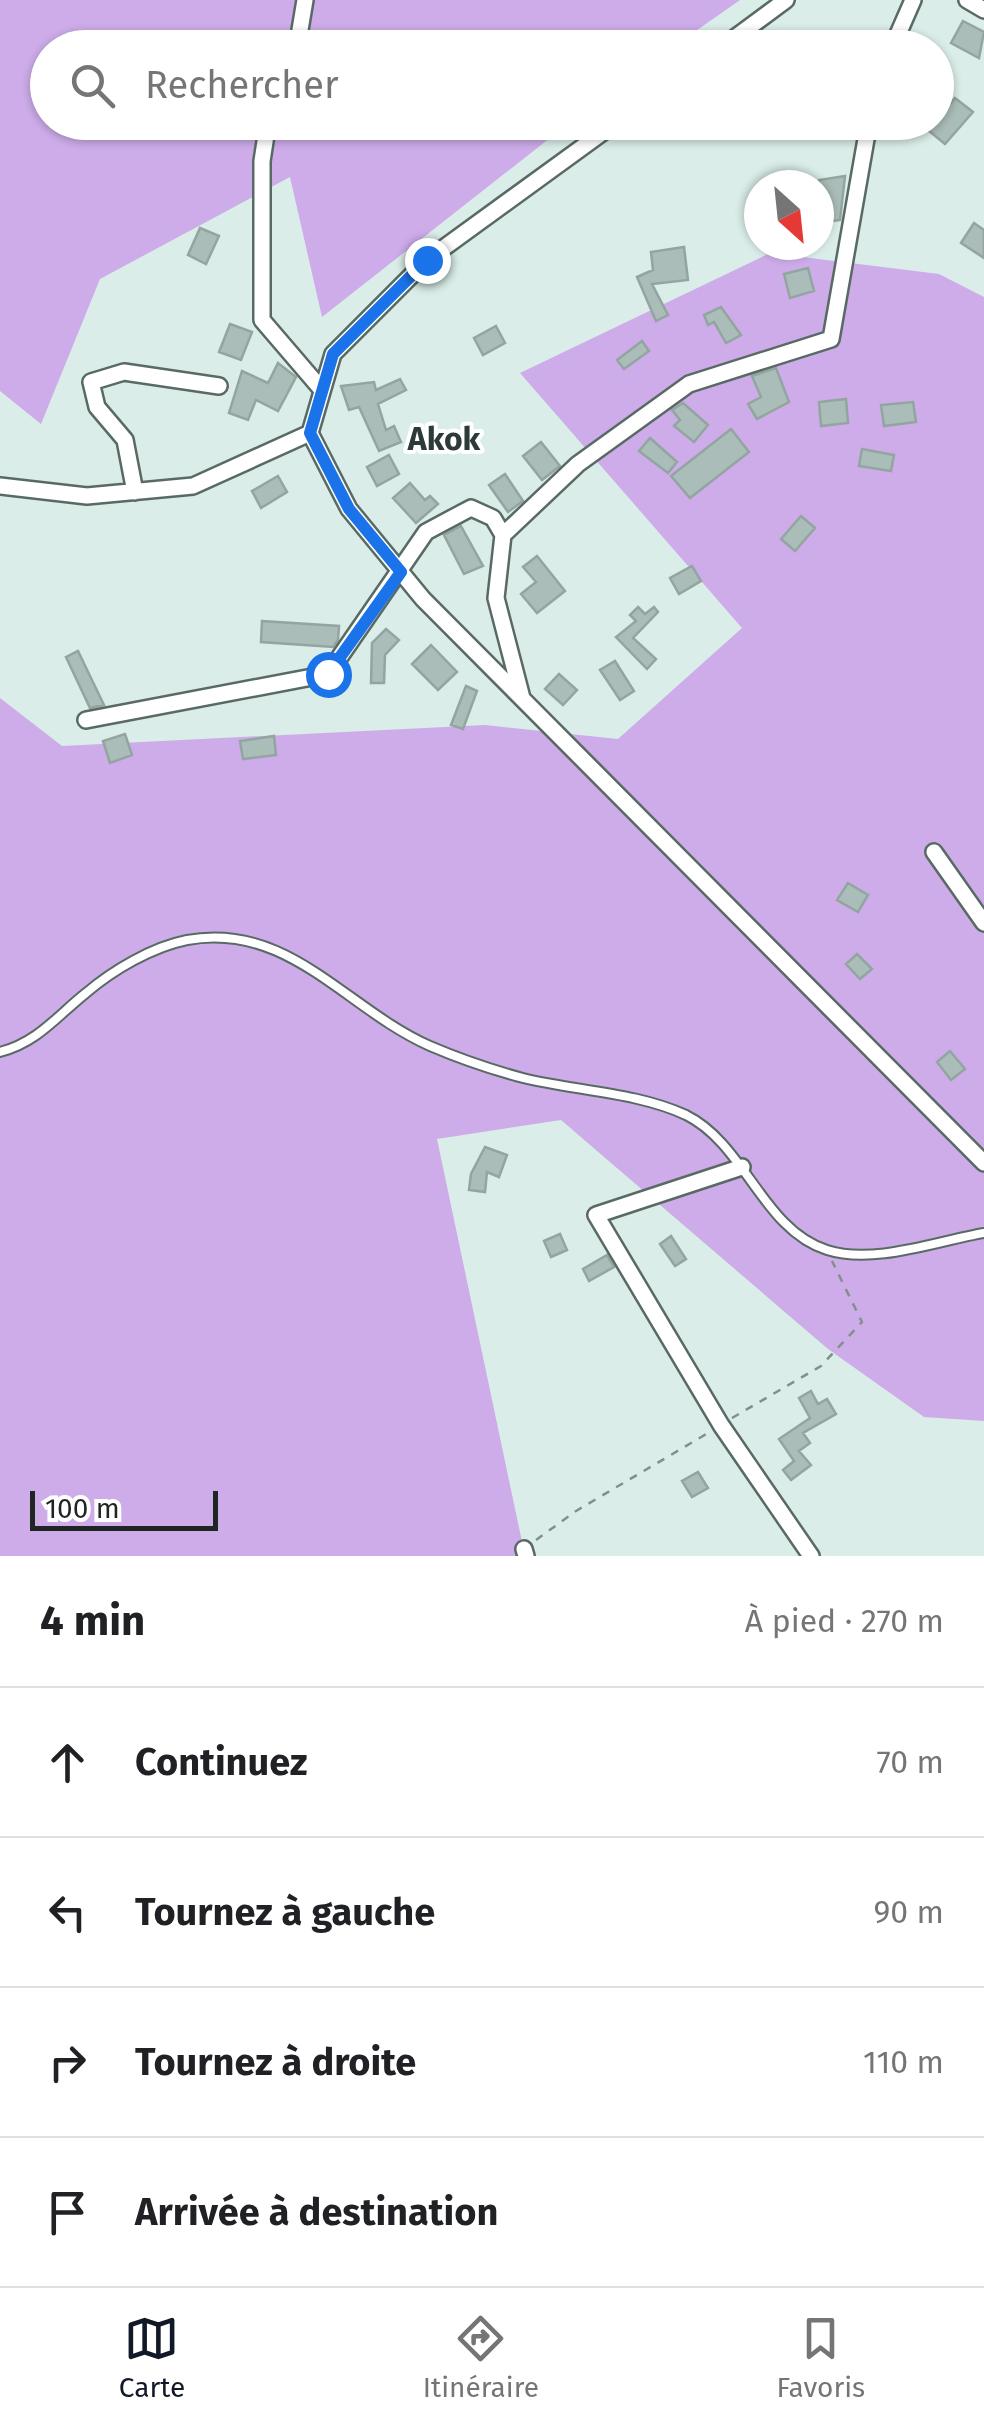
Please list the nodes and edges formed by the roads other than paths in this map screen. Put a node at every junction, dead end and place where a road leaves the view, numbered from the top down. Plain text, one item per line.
1 (306, 0) edge
2 (786, 0) edge
3 (913, 0) edge
4 (967, 0) edge
5 (984, 10) edge
6 (300, 30) edge
7 (745, 30) edge
8 (900, 30) edge
9 (265, 140) edge
10 (592, 140) edge
11 (866, 140) edge
12 (219, 386) dead end
13 (322, 390) junction
14 (310, 433) junction
15 (0, 486) edge
16 (135, 492) junction
17 (503, 535) junction
18 (401, 572) junction
19 (523, 700) junction
20 (86, 720) dead end
21 (934, 852) dead end
22 (984, 923) edge
23 (0, 1052) edge
24 (984, 1163) edge
25 (742, 1167) junction
26 (984, 1232) edge
27 (811, 1556) edge

1 - 6 street
2 - 7 street
3 - 8 street
4 - 5 street
9 - 13 street
10 - 13 street
11 - 17 street
12 - 16 street
13 - 14 street
14 - 16 street
14 - 18 street
15 - 16 street
17 - 18 street
17 - 19 street
18 - 19 street
18 - 20 street
19 - 24 street
21 - 22 street
23 - 25 lane
25 - 26 lane
25 - 27 street

